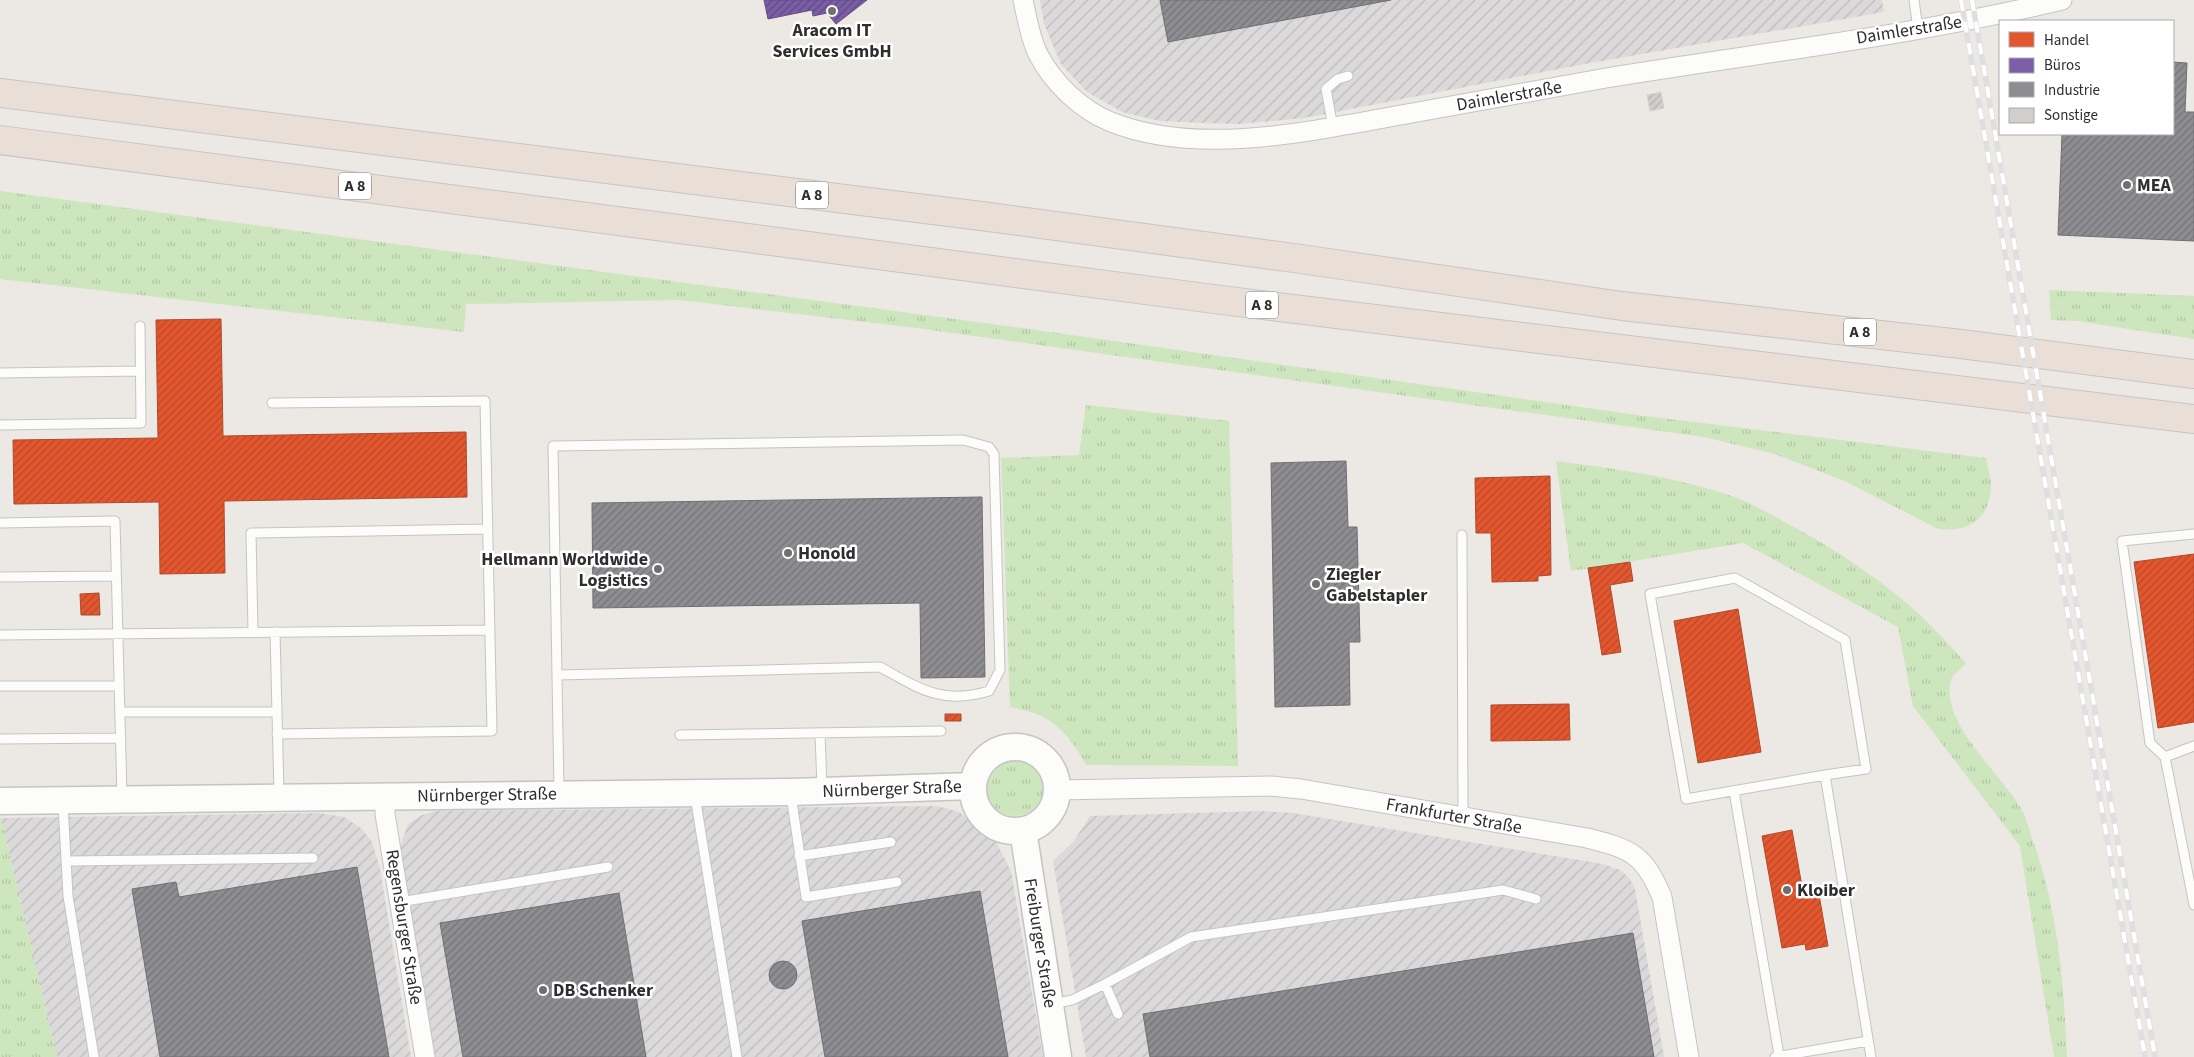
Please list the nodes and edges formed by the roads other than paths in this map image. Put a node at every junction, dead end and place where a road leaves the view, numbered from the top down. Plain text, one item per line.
1 (1023, 0) edge
2 (1914, 0) edge
3 (2062, 0) edge
4 (1918, 29) junction
5 (1348, 76) dead end
6 (0, 93) edge
7 (1333, 127) junction
8 (0, 140) edge
9 (140, 326) dead end
10 (2194, 357) edge
11 (2097, 362) junction
12 (140, 371) junction
13 (0, 373) edge
14 (2194, 374) edge
15 (272, 403) dead end
16 (2194, 419) edge
17 (0, 425) edge
18 (0, 523) edge
19 (487, 529) junction
20 (2194, 534) edge
21 (1462, 535) dead end
22 (116, 576) junction
23 (0, 577) edge
24 (489, 630) junction
25 (253, 632) junction
26 (275, 632) junction
27 (118, 634) junction
28 (0, 635) edge
29 (558, 675) junction
30 (0, 686) edge
31 (119, 686) junction
32 (120, 712) junction
33 (277, 712) junction
34 (941, 731) dead end
35 (820, 732) junction
36 (277, 734) junction
37 (680, 735) dead end
38 (121, 738) junction
39 (0, 739) edge
40 (2194, 746) edge
41 (2165, 757) junction
42 (1826, 775) junction
43 (973, 786) junction
44 (1057, 790) junction
45 (822, 791) junction
46 (1734, 791) junction
47 (791, 792) junction
48 (695, 793) junction
49 (559, 794) junction
50 (385, 797) junction
51 (279, 798) junction
52 (122, 800) junction
53 (63, 801) junction
54 (0, 802) edge
55 (1463, 817) junction
56 (1023, 830) junction
57 (891, 842) dead end
58 (799, 856) junction
59 (313, 858) dead end
60 (67, 861) junction
61 (608, 868) dead end
62 (898, 882) dead end
63 (1536, 899) dead end
64 (400, 902) junction
65 (2194, 905) edge
66 (1105, 984) junction
67 (1049, 1004) junction
68 (1118, 1014) dead end
69 (1868, 1041) junction
70 (1776, 1056) edge
71 (94, 1057) edge
72 (425, 1057) edge
73 (737, 1057) edge
74 (1058, 1057) edge
75 (1689, 1057) edge
76 (1871, 1057) edge

1 - 7 street, Daimlerstraße
2 - 4 lane
3 - 4 street, Daimlerstraße
4 - 7 street, Daimlerstraße
5 - 7 lane
6 - 11 highway, A 8
8 - 16 highway, A 8
9 - 12 lane
10 - 11 highway
11 - 14 highway, A 8
12 - 13 lane
12 - 17 lane
15 - 19 lane
18 - 22 lane
19 - 24 lane
19 - 25 lane
20 - 41 lane
21 - 55 lane
22 - 23 lane
22 - 27 lane
24 - 26 lane
24 - 36 lane
25 - 26 lane
25 - 27 lane
26 - 33 lane
27 - 28 lane
27 - 31 lane
29 - 29 lane
29 - 49 lane
30 - 31 lane
31 - 32 lane
32 - 33 lane
32 - 38 lane
33 - 36 lane
34 - 35 lane
35 - 37 lane
35 - 45 lane
36 - 51 lane
38 - 39 lane
38 - 52 lane
40 - 41 lane
41 - 65 lane
42 - 46 lane
42 - 46 lane
42 - 69 lane
43 - 44 street
43 - 45 street, Nürnberger Straße
43 - 56 street
44 - 55 street, Frankfurter Straße
44 - 56 street
45 - 47 street, Nürnberger Straße
46 - 70 lane
47 - 48 street, Nürnberger Straße
47 - 58 lane
48 - 49 street, Nürnberger Straße
48 - 73 lane
49 - 50 street, Nürnberger Straße
50 - 51 street, Nürnberger Straße
50 - 64 street, Regensburger Straße
51 - 52 street, Nürnberger Straße
52 - 53 street, Nürnberger Straße
53 - 54 street, Nürnberger Straße
53 - 60 lane
55 - 75 street, Frankfurter Straße
56 - 67 street, Freiburger Straße
57 - 58 lane
58 - 62 lane
59 - 60 lane
60 - 71 lane
61 - 64 lane
63 - 66 lane
64 - 72 street, Regensburger Straße
66 - 67 lane
66 - 68 lane
67 - 74 street, Freiburger Straße
69 - 70 lane
69 - 76 lane

